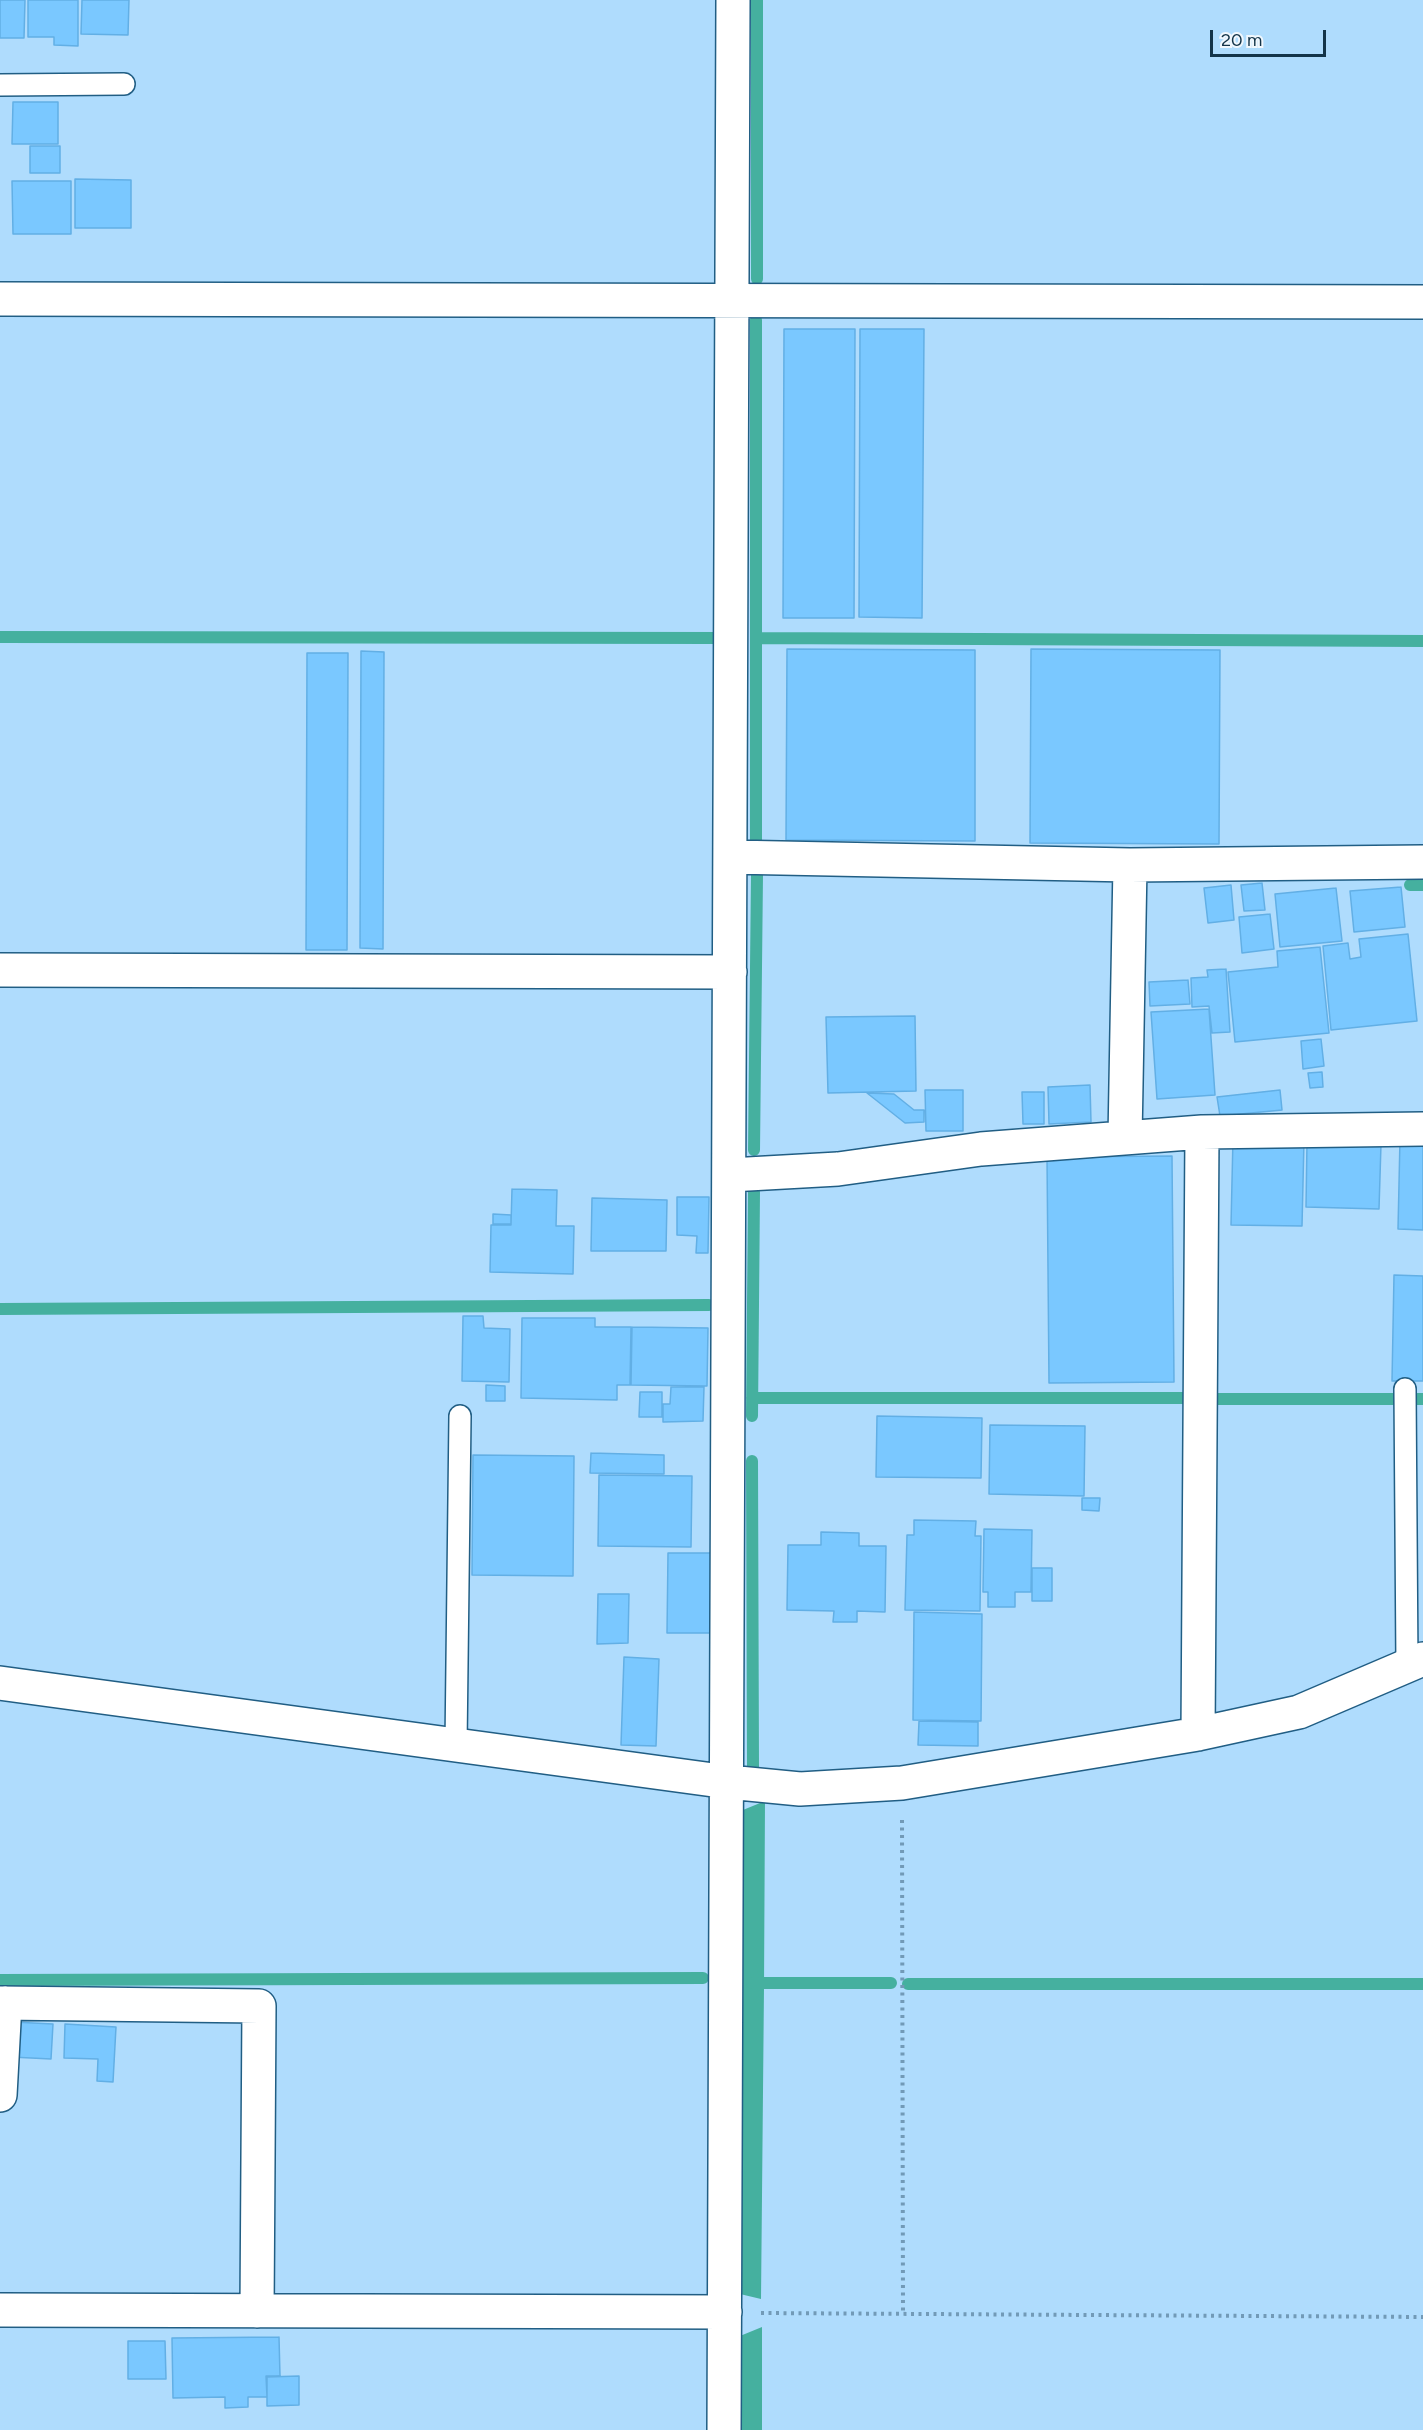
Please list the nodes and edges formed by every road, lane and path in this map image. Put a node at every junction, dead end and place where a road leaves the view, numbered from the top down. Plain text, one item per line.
1 (733, 0) edge
2 (124, 84) dead end
3 (0, 85) edge
4 (0, 299) edge
5 (732, 302) junction
6 (1423, 302) edge
7 (731, 857) junction
8 (1423, 862) edge
9 (1130, 865) junction
10 (0, 970) edge
11 (730, 972) junction
12 (1423, 1129) edge
13 (1202, 1132) junction
14 (1125, 1138) junction
15 (730, 1175) junction
16 (1405, 1389) dead end
17 (460, 1416) dead end
18 (1415, 1663) edge
19 (0, 1683) edge
20 (1198, 1734) junction
21 (456, 1745) junction
22 (728, 1782) junction
23 (902, 1783) junction
24 (3, 2003) edge
25 (0, 2095) edge
26 (0, 2310) edge
27 (257, 2311) junction
28 (725, 2312) junction
29 (903, 2313) junction
30 (1423, 2317) edge
31 (724, 2430) edge

1 - 5 street
2 - 3 lane
4 - 5 street
5 - 6 street
5 - 7 street
7 - 9 street
7 - 11 street
8 - 9 street
9 - 14 street
10 - 11 street
11 - 15 street
12 - 13 street
13 - 14 street
13 - 20 street
14 - 15 street
15 - 22 street
16 - 18 lane
17 - 21 lane
18 - 20 street
19 - 21 street
20 - 23 street
21 - 22 street
22 - 23 street
22 - 28 street
23 - 29 path
24 - 25 street
24 - 27 street
26 - 27 street
27 - 28 street
28 - 29 path
28 - 31 street
29 - 30 path

